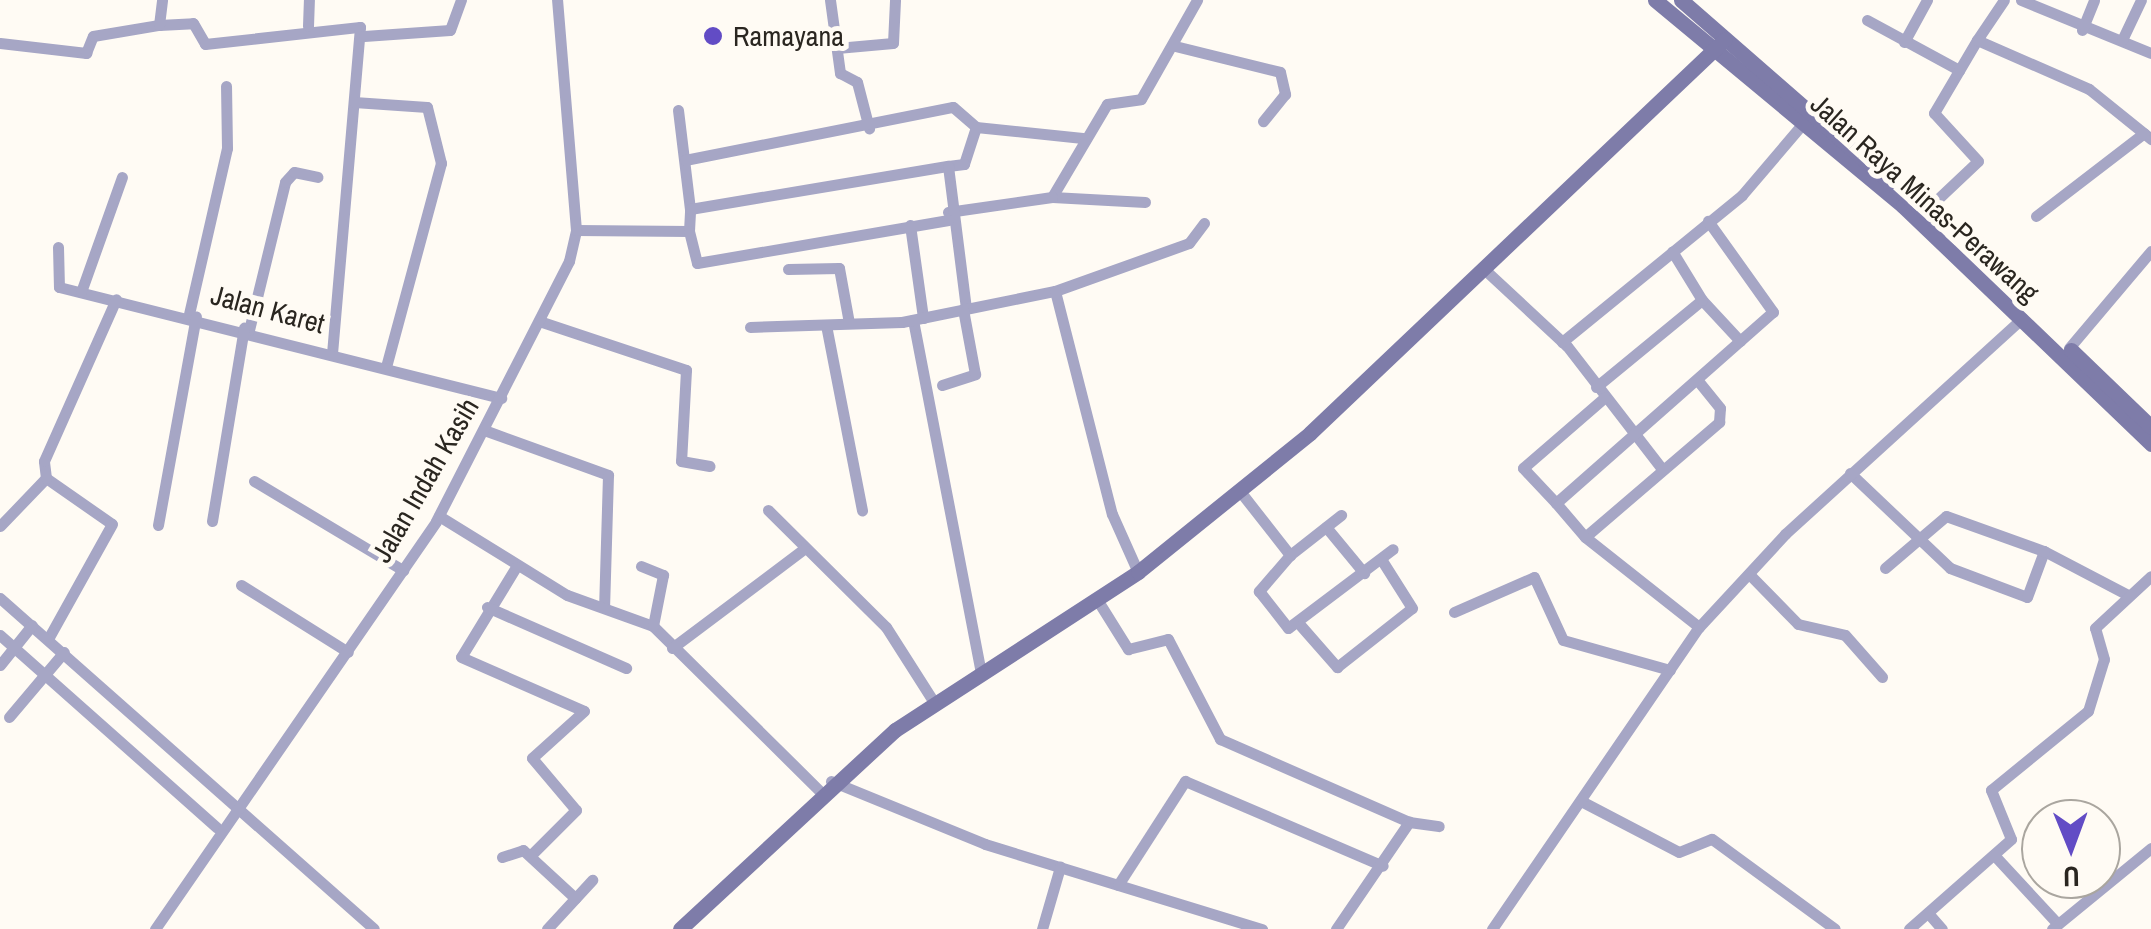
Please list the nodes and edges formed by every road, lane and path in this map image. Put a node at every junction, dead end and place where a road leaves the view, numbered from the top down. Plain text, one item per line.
1 (162, 0) edge
2 (309, 0) edge
3 (461, 0) edge
4 (558, 0) edge
5 (830, 0) edge
6 (894, 0) edge
7 (1198, 0) edge
8 (1655, 0) edge
9 (1927, 0) edge
10 (2004, 0) edge
11 (2021, 0) edge
12 (2094, 0) edge
13 (2141, 0) edge
14 (1686, 6) edge
15 (1867, 20) dead end
16 (160, 25) junction
17 (308, 26) junction
18 (2082, 30) junction
19 (364, 36) junction
20 (1977, 40) junction
21 (2122, 40) junction
22 (1904, 42) junction
23 (0, 43) edge
24 (1720, 45) junction
25 (1175, 46) junction
26 (837, 48) junction
27 (2151, 54) edge
28 (1959, 70) junction
29 (226, 86) dead end
30 (354, 102) junction
31 (678, 110) dead end
32 (1263, 121) dead end
33 (1805, 121) junction
34 (976, 127) junction
35 (869, 128) junction
36 (2148, 136) edge
37 (1082, 138) junction
38 (684, 160) junction
39 (948, 166) junction
40 (122, 177) dead end
41 (317, 177) dead end
42 (1052, 198) junction
43 (1145, 202) dead end
44 (690, 209) junction
45 (1924, 212) junction
46 (948, 216) junction
47 (2036, 216) dead end
48 (1708, 221) junction
49 (1204, 222) dead end
50 (910, 225) junction
51 (576, 230) junction
52 (689, 231) junction
53 (58, 247) dead end
54 (2151, 251) edge
55 (1672, 252) junction
56 (1484, 268) junction
57 (788, 269) dead end
58 (1055, 291) junction
59 (81, 292) junction
60 (116, 299) junction
61 (1702, 300) junction
62 (964, 309) junction
63 (193, 315) junction
64 (2022, 318) junction
65 (918, 319) junction
66 (539, 321) junction
67 (849, 323) junction
68 (826, 325) junction
69 (750, 327) dead end
70 (246, 329) junction
71 (1562, 342) junction
72 (1740, 342) junction
73 (2069, 348) junction
74 (332, 352) junction
75 (386, 367) junction
76 (1696, 380) junction
77 (942, 385) dead end
78 (1600, 392) junction
79 (501, 398) junction
80 (2151, 427) edge
81 (484, 430) junction
82 (1628, 433) junction
83 (2151, 444) edge
84 (710, 466) dead end
85 (1662, 469) junction
86 (1850, 473) junction
87 (46, 478) junction
88 (254, 481) dead end
89 (1239, 490) junction
90 (1556, 503) junction
91 (768, 510) dead end
92 (862, 511) dead end
93 (1341, 515) dead end
94 (438, 516) junction
95 (212, 520) dead end
96 (158, 525) dead end
97 (0, 526) edge
98 (1326, 527) junction
99 (1585, 537) junction
100 (1914, 543) junction
101 (804, 549) junction
102 (1393, 550) dead end
103 (2044, 551) junction
104 (1290, 556) junction
105 (1381, 559) junction
106 (641, 566) dead end
107 (516, 567) junction
108 (1885, 568) dead end
109 (403, 570) junction
110 (1138, 572) junction
111 (1364, 574) junction
112 (1749, 574) junction
113 (2151, 576) edge
114 (241, 585) dead end
115 (2128, 594) junction
116 (0, 598) edge
117 (1098, 601) junction
118 (604, 606) junction
119 (487, 607) junction
120 (1454, 612) dead end
121 (32, 625) junction
122 (653, 626) junction
123 (1301, 626) junction
124 (1700, 627) junction
125 (0, 635) edge
126 (48, 638) junction
127 (15, 647) junction
128 (672, 648) junction
129 (64, 652) junction
130 (348, 652) junction
131 (0, 665) edge
132 (626, 668) dead end
133 (1670, 670) junction
134 (981, 674) junction
135 (45, 675) junction
136 (1882, 678) dead end
137 (935, 704) junction
138 (10, 717) dead end
139 (826, 786) junction
140 (1581, 802) junction
141 (235, 803) junction
142 (1409, 822) junction
143 (1439, 826) dead end
144 (217, 828) junction
145 (2151, 848) edge
146 (531, 855) junction
147 (1994, 855) junction
148 (502, 857) dead end
149 (1382, 866) junction
150 (1060, 867) junction
151 (592, 880) dead end
152 (1118, 885) junction
153 (575, 898) junction
154 (1928, 913) junction
155 (2055, 926) edge
156 (155, 929) edge
157 (374, 929) edge
158 (548, 929) edge
159 (680, 929) edge
160 (1042, 929) edge
161 (1262, 929) edge
162 (1336, 929) edge
163 (1492, 929) edge
164 (1835, 929) edge
165 (1909, 929) edge
166 (1942, 929) edge

1 - 16 street
2 - 17 street
3 - 19 street
4 - 51 street, Jalan Indah Kasih
5 - 26 street
6 - 26 street
7 - 25 street
8 - 14 main road, Jalan Raya Minas-Perawang
9 - 22 street
10 - 20 street
11 - 18 street
12 - 18 street
13 - 21 street
14 - 24 main road, Jalan Raya Minas-Perawang
15 - 22 street
16 - 17 street
16 - 23 street
17 - 19 street
18 - 21 street
19 - 30 street
20 - 28 street
20 - 36 street
21 - 27 street
22 - 28 street
24 - 33 main road, Jalan Raya Minas-Perawang
24 - 45 main road, Jalan Raya Minas-Perawang
24 - 56 main road
25 - 32 street
25 - 37 street
26 - 35 street
28 - 45 street
29 - 63 street
30 - 74 street
30 - 75 street
31 - 38 street
33 - 48 street
33 - 64 main road, Jalan Raya Minas-Perawang
34 - 35 street
34 - 37 street
34 - 39 street
35 - 38 street
36 - 47 street
37 - 42 street
38 - 44 street
39 - 44 street
39 - 46 street
40 - 59 street
41 - 70 street
42 - 43 street
42 - 46 street
44 - 52 street
45 - 73 main road, Jalan Raya Minas-Perawang
46 - 50 street
46 - 62 street
48 - 55 street
48 - 72 street
49 - 58 street
50 - 52 street
50 - 65 street
51 - 52 street
51 - 66 street, Jalan Indah Kasih
53 - 59 street
54 - 73 street
55 - 61 street
55 - 71 street
56 - 71 street
56 - 89 main road
57 - 67 street
58 - 62 street
58 - 110 street
59 - 60 street, Jalan Karet
60 - 63 street, Jalan Karet
60 - 87 street
61 - 72 street
61 - 78 street
62 - 65 street
62 - 77 street
63 - 70 street, Jalan Karet
63 - 96 street
64 - 83 main road, Jalan Raya Minas-Perawang
64 - 86 street
65 - 67 street
65 - 134 street
66 - 79 street, Jalan Indah Kasih
66 - 84 street
67 - 68 street
68 - 69 street
68 - 92 street
70 - 74 street, Jalan Karet
70 - 95 street
71 - 78 street
72 - 76 street
73 - 80 main road, Jalan Raya Minas-Perawang
74 - 75 street, Jalan Karet
75 - 79 street, Jalan Karet
76 - 82 street
76 - 85 street
78 - 82 street
78 - 90 street
79 - 81 street, Jalan Indah Kasih
81 - 94 street, Jalan Indah Kasih
81 - 118 street
82 - 85 street
82 - 90 street
85 - 99 street
86 - 100 street
86 - 112 street
87 - 97 street
87 - 126 street
88 - 109 street
89 - 104 street
89 - 110 main road
90 - 99 street
91 - 101 street
93 - 98 street
94 - 107 street
94 - 109 street, Jalan Indah Kasih
98 - 104 street
98 - 111 street
99 - 124 street
100 - 103 street
100 - 103 street
100 - 108 street
101 - 128 street
101 - 137 street
102 - 105 street
103 - 115 street
104 - 123 street
105 - 111 street
105 - 123 street
106 - 122 street
107 - 118 street
107 - 119 street
109 - 130 street, Jalan Indah Kasih
110 - 117 main road
111 - 123 street
112 - 124 street
112 - 136 street
113 - 115 street
114 - 130 street
115 - 147 street
116 - 121 street
117 - 134 main road
117 - 142 street
118 - 122 street
119 - 132 street
119 - 146 street
120 - 133 street
121 - 126 street
121 - 127 street
122 - 128 street
124 - 133 street
125 - 127 street
126 - 129 street
127 - 131 street
127 - 135 street
128 - 139 street
129 - 135 street
129 - 141 street
130 - 141 street, Jalan Indah Kasih
133 - 140 street
134 - 137 main road
135 - 138 street
135 - 144 street
137 - 139 main road
139 - 150 street
139 - 159 main road
140 - 163 street
140 - 164 street
141 - 144 street, Jalan Indah Kasih
141 - 157 street
142 - 143 street
142 - 149 street
144 - 156 street, Jalan Indah Kasih
145 - 155 street
146 - 148 street
146 - 153 street
147 - 154 street
147 - 155 street
149 - 152 street
149 - 162 street
150 - 152 street
150 - 160 street
151 - 153 street
152 - 161 street
153 - 158 street
154 - 165 street
154 - 166 street

